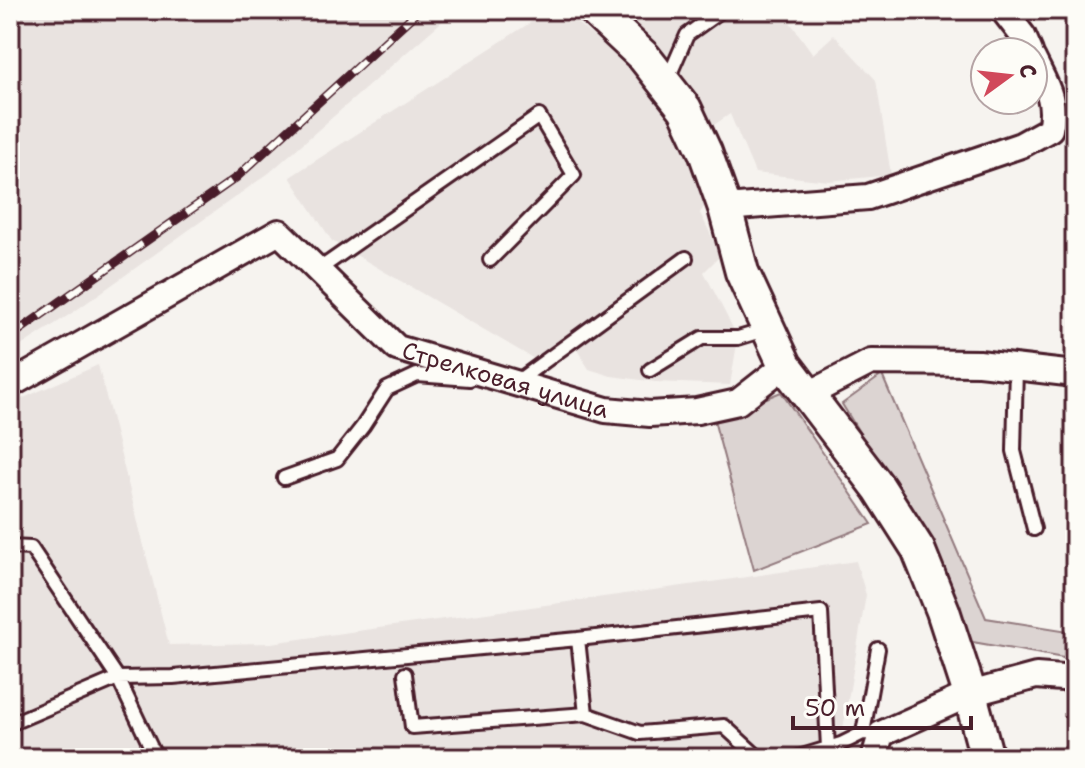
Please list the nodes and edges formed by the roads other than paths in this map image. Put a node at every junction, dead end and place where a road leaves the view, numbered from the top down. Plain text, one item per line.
1 (594, 10) edge
2 (722, 10) edge
3 (1003, 10) edge
4 (1023, 36) edge
5 (666, 84) junction
6 (1049, 95) edge
7 (725, 208) junction
8 (686, 258) dead end
9 (490, 260) dead end
10 (318, 270) junction
11 (768, 329) junction
12 (785, 365) junction
13 (1016, 367) junction
14 (650, 370) dead end
15 (1075, 374) edge
16 (507, 381) junction
17 (10, 385) edge
18 (809, 394) junction
19 (284, 478) dead end
20 (1034, 529) dead end
21 (10, 547) edge
22 (578, 639) junction
23 (878, 649) dead end
24 (405, 674) dead end
25 (118, 678) junction
26 (1075, 679) edge
27 (970, 694) junction
28 (586, 714) junction
29 (10, 724) edge
30 (872, 733) junction
31 (828, 748) junction
32 (156, 758) edge
33 (759, 758) edge
34 (795, 758) edge
35 (874, 758) edge
36 (987, 758) edge

1 - 5 street
2 - 5 lane
3 - 4 street
5 - 7 street
6 - 7 street
7 - 11 street
8 - 16 lane
9 - 10 lane
10 - 16 street, Стрелковая улица
10 - 17 street, Стрелковая улица
11 - 12 street
11 - 14 lane
12 - 16 street, Стрелковая улица
12 - 18 street
13 - 15 street
13 - 18 street
13 - 20 lane
16 - 19 lane
18 - 27 street
21 - 25 lane
22 - 25 lane
22 - 28 lane
22 - 31 lane
23 - 30 lane
24 - 28 lane
25 - 29 lane
25 - 32 lane
26 - 27 street
27 - 30 street
27 - 36 street
28 - 33 lane
30 - 31 lane
30 - 35 street
31 - 34 lane

